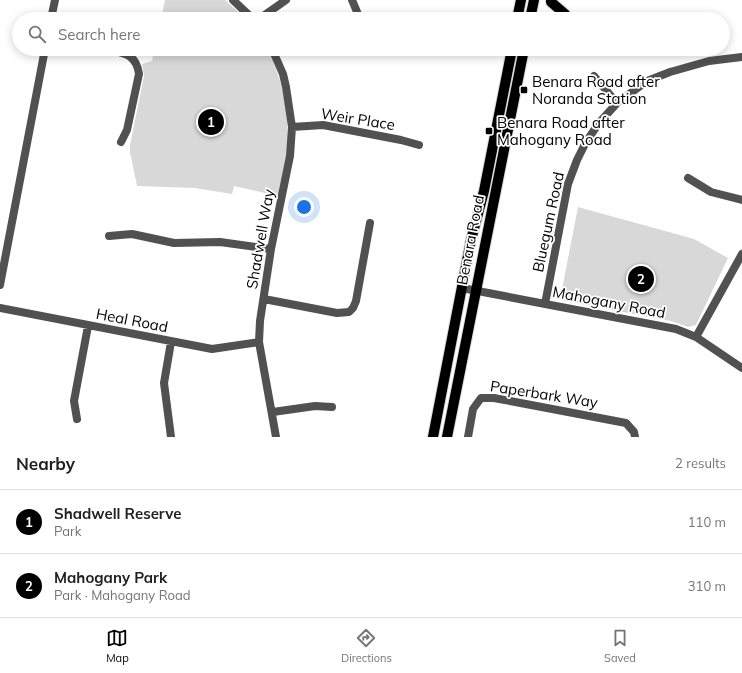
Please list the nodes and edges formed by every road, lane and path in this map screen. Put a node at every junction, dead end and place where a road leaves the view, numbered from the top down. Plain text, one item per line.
1 (55, 0) edge
2 (233, 0) edge
3 (286, 0) edge
4 (352, 0) edge
5 (521, 0) edge
6 (550, 0) edge
7 (52, 12) edge
8 (246, 12) edge
9 (269, 12) edge
10 (357, 12) edge
11 (519, 12) edge
12 (563, 12) edge
13 (44, 56) edge
14 (130, 56) edge
15 (275, 56) edge
16 (511, 56) edge
17 (516, 56) edge
18 (523, 56) edge
19 (742, 57) edge
20 (594, 76) dead end
21 (617, 103) junction
22 (498, 124) junction
23 (292, 127) junction
24 (121, 142) dead end
25 (419, 145) dead end
26 (504, 149) junction
27 (688, 178) dead end
28 (484, 191) junction
29 (742, 200) edge
30 (370, 222) dead end
31 (109, 236) dead end
32 (271, 249) junction
33 (742, 254) edge
34 (0, 285) edge
35 (462, 288) junction
36 (475, 291) junction
37 (264, 299) junction
38 (545, 304) junction
39 (0, 308) edge
40 (88, 326) junction
41 (696, 337) junction
42 (171, 342) junction
43 (260, 342) junction
44 (742, 368) edge
45 (456, 392) junction
46 (332, 407) dead end
47 (273, 412) junction
48 (77, 419) dead end
49 (433, 436) edge
50 (171, 437) edge
51 (276, 437) edge
52 (447, 437) edge
53 (468, 437) edge
54 (635, 437) edge

1 - 7 street
2 - 8 street
3 - 9 street
4 - 10 street
5 - 11 main road
6 - 12 main road
13 - 34 street
14 - 24 street
15 - 23 street, Shadwell Way
16 - 22 main road, Benara Road
17 - 22 main road, Benara Road
18 - 26 main road, Benara Road
19 - 21 street, Bluegum Road
20 - 21 street
21 - 38 street, Bluegum Road
22 - 28 main road, Benara Road
23 - 25 street, Weir Place
23 - 32 street, Shadwell Way
26 - 28 main road
26 - 36 main road, Benara Road
27 - 29 street
28 - 35 main road, Benara Road
30 - 37 street
31 - 32 street
32 - 37 street, Shadwell Way
33 - 41 street
35 - 36 street, Mahogany Road
35 - 49 main road, Benara Road
36 - 38 street, Mahogany Road
36 - 45 main road, Benara Road
37 - 43 street, Shadwell Way
38 - 41 street, Mahogany Road
39 - 40 street, Heal Road
40 - 42 street, Heal Road
40 - 48 street
41 - 44 street, Mahogany Road
42 - 43 street, Heal Road
42 - 50 street
43 - 47 street, Shadwell Way
45 - 49 main road
45 - 52 main road, Benara Road
46 - 47 street
47 - 51 street, Shadwell Way
53 - 54 street, Paperbark Way

